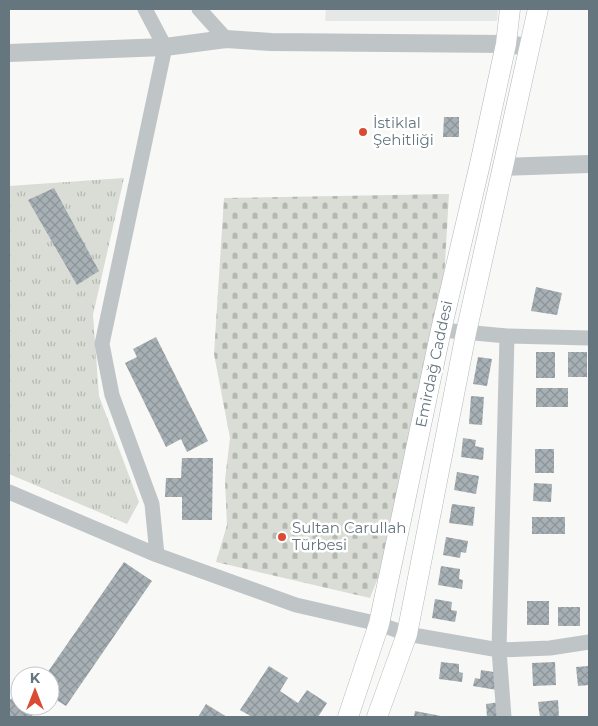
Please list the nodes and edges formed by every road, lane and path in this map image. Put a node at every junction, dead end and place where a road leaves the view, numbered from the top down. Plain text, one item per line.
1 (145, 9) edge
2 (200, 9) edge
3 (510, 9) edge
4 (538, 9) edge
5 (226, 40) junction
6 (506, 44) junction
7 (165, 47) junction
8 (530, 47) junction
9 (9, 53) edge
10 (589, 164) edge
11 (504, 167) junction
12 (441, 330) junction
13 (466, 333) junction
14 (508, 336) junction
15 (589, 338) edge
16 (9, 492) edge
17 (157, 555) junction
18 (379, 624) junction
19 (407, 634) junction
20 (589, 642) edge
21 (499, 650) junction
22 (348, 717) edge
23 (377, 717) edge
24 (504, 717) edge

1 - 7 street
2 - 5 street
3 - 6 main road, Emirdağ Caddesi
4 - 8 main road, Emirdağ Caddesi
5 - 6 street
5 - 7 street
6 - 8 street
6 - 12 main road, Emirdağ Caddesi
7 - 9 street
7 - 17 street
8 - 11 main road, Emirdağ Caddesi
10 - 11 street
11 - 13 main road, Emirdağ Caddesi
12 - 13 street
12 - 18 main road, Emirdağ Caddesi
13 - 14 street
13 - 19 main road, Emirdağ Caddesi
14 - 15 street
14 - 21 street
16 - 17 street
17 - 18 street
18 - 19 street
18 - 22 main road, Emirdağ Caddesi
19 - 21 street
19 - 23 main road, Emirdağ Caddesi
20 - 21 street
21 - 24 street

